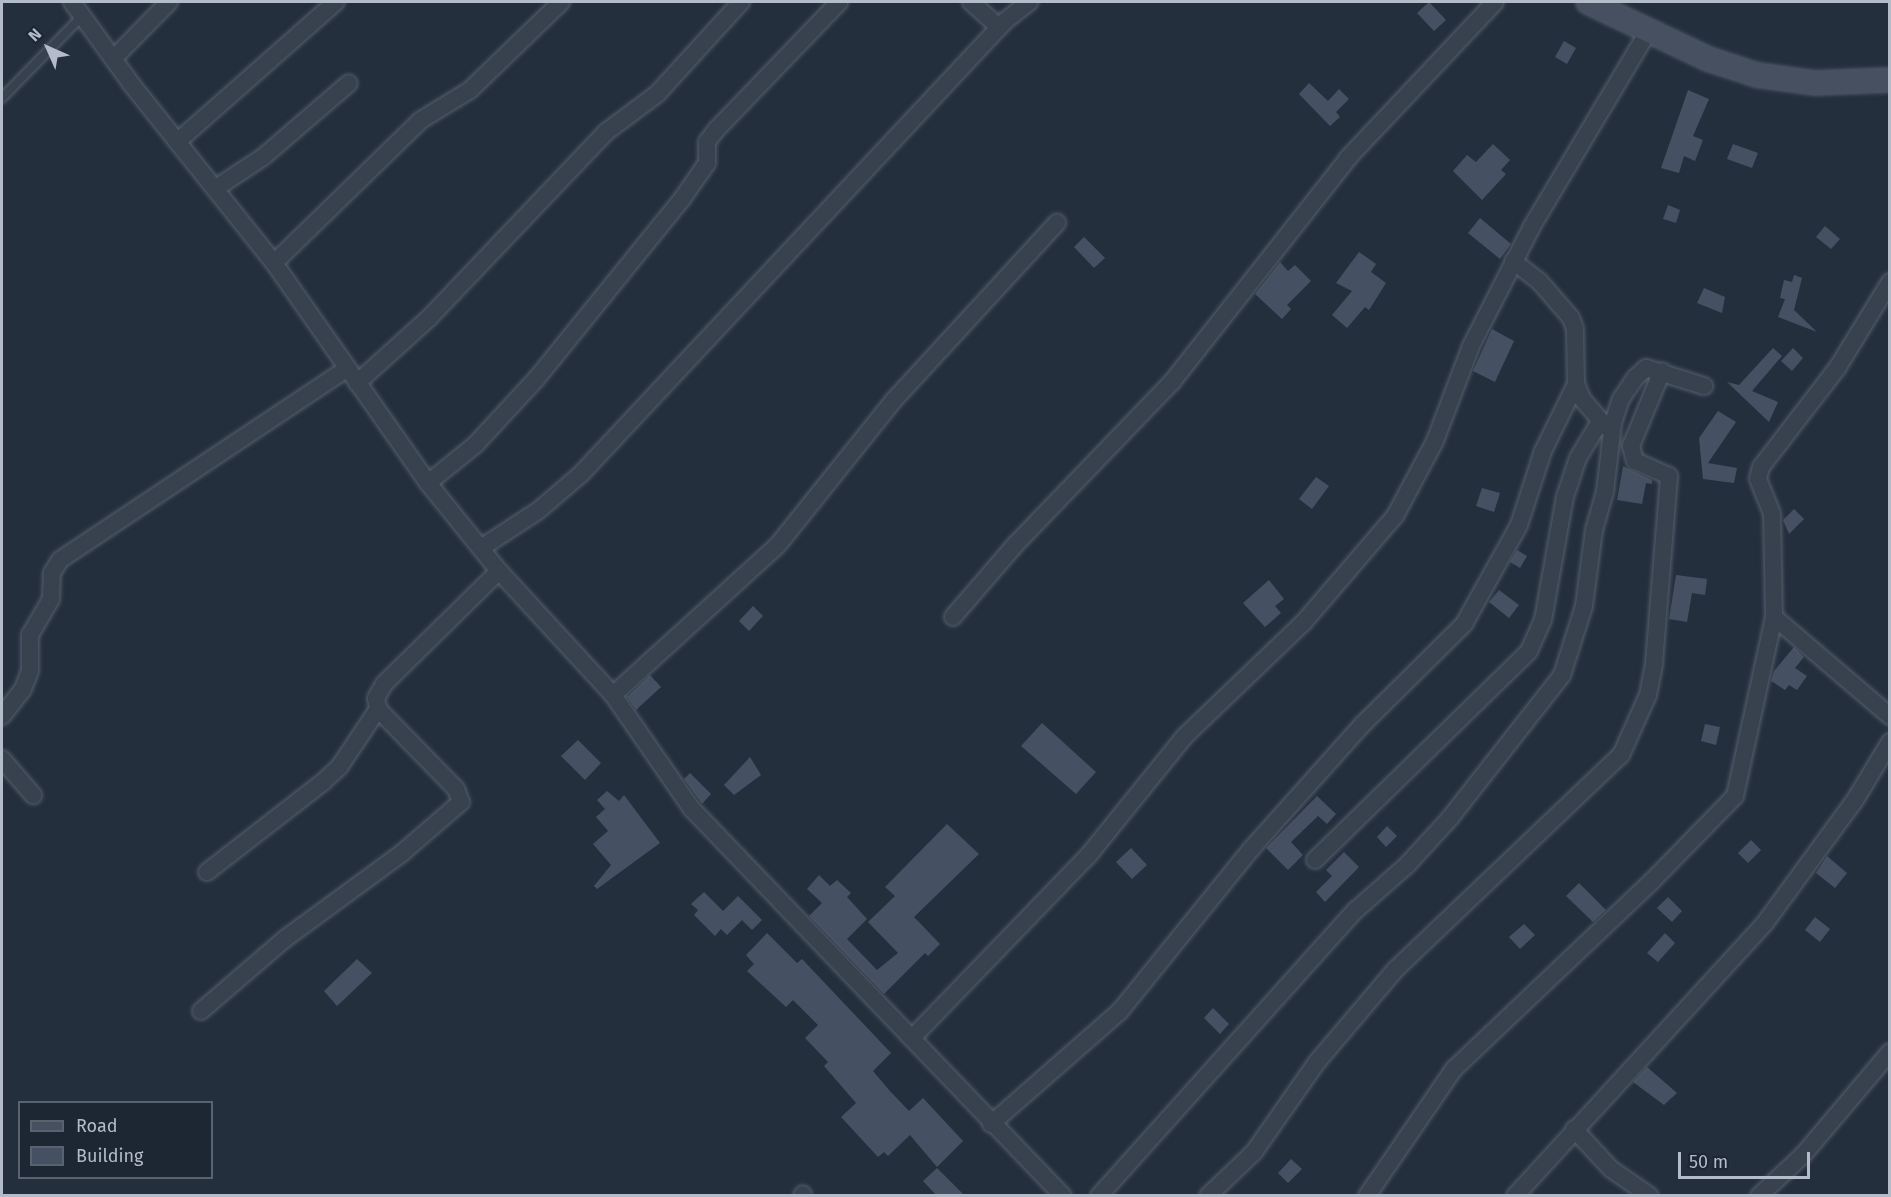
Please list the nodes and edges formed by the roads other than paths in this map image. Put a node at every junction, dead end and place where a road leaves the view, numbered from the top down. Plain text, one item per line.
1 (72, 2) edge
2 (169, 2) edge
3 (336, 2) edge
4 (561, 2) edge
5 (741, 2) edge
6 (839, 2) edge
7 (971, 2) edge
8 (1029, 2) edge
9 (1495, 2) edge
10 (1588, 2) edge
11 (82, 16) junction
12 (999, 27) junction
13 (1648, 32) junction
14 (112, 59) junction
15 (1890, 80) edge
16 (349, 83) dead end
17 (2, 98) edge
18 (177, 142) junction
19 (216, 188) junction
20 (1057, 223) dead end
21 (1513, 261) junction
22 (274, 263) junction
23 (1890, 282) edge
24 (346, 369) junction
25 (1662, 371) junction
26 (357, 383) junction
27 (1576, 384) junction
28 (1704, 386) dead end
29 (1606, 428) junction
30 (428, 483) junction
31 (481, 549) junction
32 (499, 571) junction
33 (953, 617) dead end
34 (1774, 617) junction
35 (613, 695) junction
36 (378, 709) junction
37 (2, 716) edge
38 (1890, 716) edge
39 (1890, 742) edge
40 (2, 759) edge
41 (33, 795) dead end
42 (1315, 860) dead end
43 (207, 872) dead end
44 (201, 1011) dead end
45 (912, 1037) junction
46 (1890, 1052) edge
47 (991, 1124) junction
48 (1574, 1129) junction
49 (1064, 1196) edge
50 (1099, 1196) edge
51 (1208, 1196) edge
52 (1367, 1196) edge
53 (1515, 1196) edge
54 (1650, 1196) edge
55 (1759, 1196) edge

1 - 11 street
2 - 14 street
3 - 18 street
4 - 22 street
5 - 26 street
6 - 30 street
7 - 12 street
8 - 12 street
9 - 33 street
10 - 13 street
11 - 14 street
11 - 17 lane
12 - 31 street
13 - 15 street
13 - 21 street
14 - 18 street
16 - 19 street
18 - 19 street
19 - 22 street
20 - 35 street
21 - 27 street
21 - 45 street
22 - 24 street
23 - 34 street
24 - 26 street
24 - 37 street
25 - 28 street
25 - 29 street
25 - 51 street
26 - 30 street
27 - 29 street
27 - 47 street
29 - 42 street
29 - 50 street
30 - 31 street
31 - 32 street
32 - 35 street
32 - 36 street
34 - 38 street
34 - 52 street
35 - 45 street
36 - 43 street
36 - 44 street
39 - 48 street
40 - 41 street
45 - 47 street
46 - 55 street
47 - 49 street
48 - 53 street
48 - 54 street

